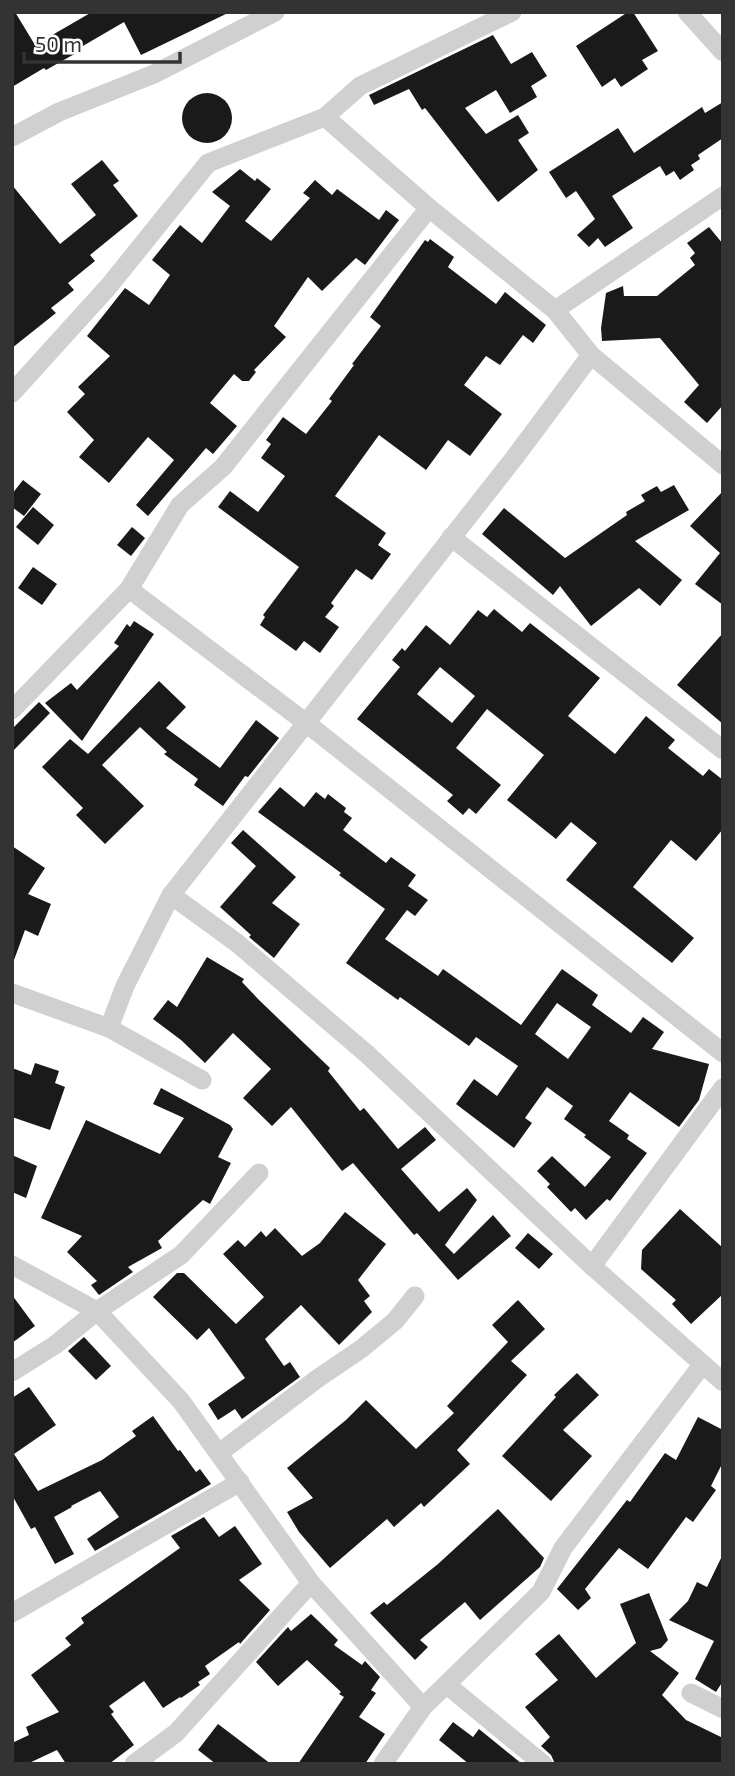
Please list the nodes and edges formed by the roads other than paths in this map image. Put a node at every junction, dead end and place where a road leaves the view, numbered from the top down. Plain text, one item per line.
1 (275, 12) edge
2 (512, 12) edge
3 (687, 12) edge
4 (723, 52) edge
5 (326, 117) junction
6 (12, 136) edge
7 (723, 196) edge
8 (429, 208) junction
9 (555, 310) junction
10 (591, 355) junction
11 (12, 393) edge
12 (723, 465) edge
13 (451, 537) junction
14 (129, 589) junction
15 (12, 710) edge
16 (305, 722) junction
17 (723, 750) edge
18 (170, 895) junction
19 (12, 993) edge
20 (109, 1028) junction
21 (723, 1053) edge
22 (202, 1080) dead end
23 (723, 1088) edge
24 (260, 1173) dead end
25 (12, 1265) edge
26 (593, 1266) junction
27 (415, 1296) dead end
28 (97, 1311) junction
29 (702, 1366) junction
30 (12, 1372) edge
31 (723, 1382) edge
32 (219, 1453) junction
33 (240, 1482) junction
34 (312, 1583) junction
35 (12, 1613) edge
36 (447, 1685) junction
37 (691, 1693) dead end
38 (423, 1707) junction
39 (723, 1709) edge
40 (134, 1764) edge
41 (383, 1764) edge
42 (543, 1764) edge

1 - 6 street
2 - 5 street
3 - 4 street
5 - 8 street
5 - 11 street
7 - 9 street
8 - 9 street
8 - 14 street
9 - 10 street
10 - 12 street
10 - 13 street
13 - 16 street
13 - 17 street
14 - 15 street
14 - 16 street
16 - 18 street
16 - 21 street
18 - 20 street
18 - 26 street
19 - 20 street
20 - 22 street
23 - 26 street
24 - 28 street
25 - 28 street
26 - 29 street
27 - 32 street
28 - 30 street
28 - 32 street
29 - 31 street
29 - 36 street
32 - 33 street
33 - 34 street
33 - 35 street
34 - 38 street
34 - 40 street
36 - 38 street
36 - 42 street
37 - 39 street
38 - 41 street

